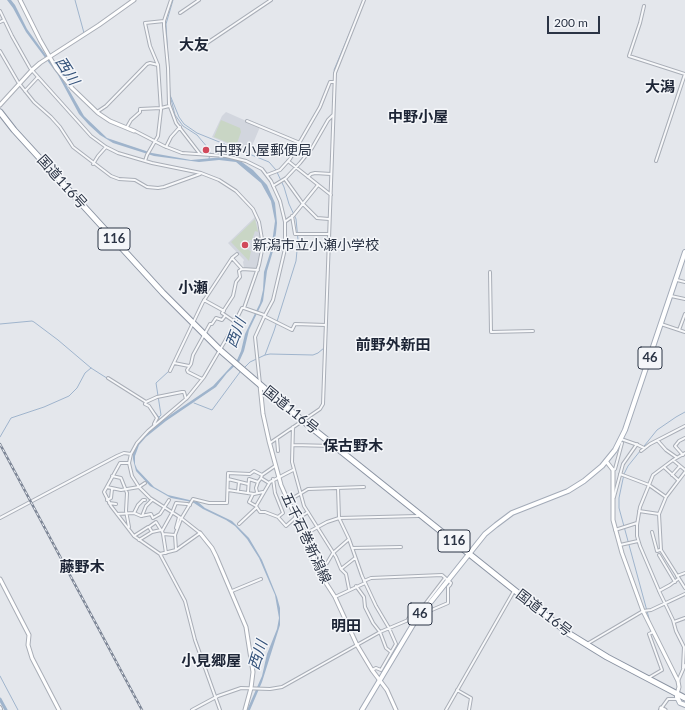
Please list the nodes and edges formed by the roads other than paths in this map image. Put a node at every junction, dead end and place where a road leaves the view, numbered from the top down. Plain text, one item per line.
1 (20, 0) edge
2 (134, 0) edge
3 (171, 0) edge
4 (199, 0) edge
5 (271, 0) edge
6 (364, 0) edge
7 (644, 6) dead end
8 (0, 12) edge
9 (180, 13) dead end
10 (4, 20) junction
11 (164, 21) junction
12 (0, 22) edge
13 (204, 45) dead end
14 (0, 51) edge
15 (49, 57) junction
16 (158, 65) junction
17 (32, 70) junction
18 (685, 74) edge
19 (38, 78) junction
20 (334, 82) junction
21 (19, 84) junction
22 (25, 91) junction
23 (0, 105) edge
24 (169, 106) junction
25 (161, 108) junction
26 (0, 112) edge
27 (97, 112) junction
28 (333, 115) junction
29 (247, 121) dead end
30 (180, 127) junction
31 (127, 128) junction
32 (134, 131) joint
33 (155, 142) junction
34 (300, 143) junction
35 (106, 147) junction
36 (166, 147) junction
37 (200, 154) junction
38 (145, 161) junction
39 (288, 161) junction
40 (656, 161) dead end
41 (93, 164) junction
42 (296, 167) junction
43 (201, 173) junction
44 (331, 174) junction
45 (268, 175) junction
46 (308, 177) junction
47 (285, 179) junction
48 (318, 185) junction
49 (273, 186) junction
50 (331, 195) junction
51 (303, 204) junction
52 (292, 216) junction
53 (329, 219) junction
54 (285, 222) junction
55 (328, 234) junction
56 (263, 245) junction
57 (285, 249) junction
58 (685, 252) edge
59 (237, 254) dead end
60 (232, 258) junction
61 (242, 269) junction
62 (258, 270) junction
63 (490, 272) dead end
64 (676, 279) junction
65 (685, 282) edge
66 (670, 296) junction
67 (685, 299) edge
68 (204, 300) junction
69 (244, 308) junction
70 (224, 311) junction
71 (685, 314) edge
72 (225, 316) junction
73 (265, 316) junction
74 (235, 322) junction
75 (192, 323) junction
76 (661, 324) junction
77 (326, 325) junction
78 (679, 330) junction
79 (534, 331) dead end
80 (685, 332) edge
81 (204, 335) junction
82 (220, 350) junction
83 (174, 363) junction
84 (190, 366) junction
85 (170, 371) dead end
86 (108, 378) dead end
87 (202, 379) junction
88 (260, 385) junction
89 (186, 399) junction
90 (146, 402) junction
91 (303, 420) junction
92 (153, 426) junction
93 (685, 426) edge
94 (294, 427) junction
95 (685, 438) edge
96 (277, 439) junction
97 (658, 440) junction
98 (621, 441) junction
99 (269, 444) junction
100 (637, 444) junction
101 (293, 445) junction
102 (335, 446) junction
103 (644, 449) junction
104 (278, 450) dead end
105 (641, 452) dead end
106 (131, 454) junction
107 (684, 454) edge
108 (676, 457) junction
109 (673, 460) junction
110 (606, 461) junction
111 (129, 463) junction
112 (276, 466) junction
113 (680, 466) junction
114 (664, 468) junction
115 (293, 470) junction
116 (613, 470) junction
117 (685, 471) edge
118 (250, 474) junction
119 (620, 474) junction
120 (262, 475) junction
121 (672, 475) junction
122 (112, 476) junction
123 (279, 476) junction
124 (261, 478) junction
125 (228, 479) junction
126 (249, 479) junction
127 (273, 479) junction
128 (613, 479) junction
129 (618, 479) junction
130 (678, 480) junction
131 (239, 482) junction
132 (258, 482) junction
133 (145, 483) dead end
134 (269, 483) junction
135 (249, 484) junction
136 (649, 485) junction
137 (106, 487) junction
138 (139, 487) junction
139 (364, 487) dead end
140 (338, 488) junction
141 (112, 489) junction
142 (125, 490) junction
143 (228, 490) junction
144 (238, 492) junction
145 (248, 492) junction
146 (257, 492) junction
147 (263, 492) junction
148 (302, 492) junction
149 (253, 494) junction
150 (666, 497) junction
151 (152, 499) junction
152 (145, 500) dead end
153 (169, 500) dead end
154 (108, 501) junction
155 (288, 501) junction
156 (116, 504) dead end
157 (190, 505) junction
158 (614, 506) dead end
159 (256, 507) junction
160 (165, 508) junction
161 (639, 511) junction
162 (172, 512) junction
163 (308, 512) junction
164 (127, 513) junction
165 (134, 513) junction
166 (117, 514) junction
167 (659, 514) junction
168 (142, 516) junction
169 (422, 516) junction
170 (278, 517) junction
171 (0, 518) edge
172 (153, 518) junction
173 (180, 518) junction
174 (297, 518) junction
175 (339, 518) junction
176 (156, 522) junction
177 (637, 523) junction
178 (239, 524) dead end
179 (149, 526) junction
180 (128, 528) junction
181 (176, 528) dead end
182 (318, 528) junction
183 (615, 530) junction
184 (161, 531) junction
185 (152, 532) junction
186 (652, 532) dead end
187 (163, 534) junction
188 (200, 534) junction
189 (305, 534) junction
190 (134, 536) junction
191 (175, 536) junction
192 (349, 539) junction
193 (139, 540) junction
194 (638, 541) junction
195 (619, 545) junction
196 (401, 546) dead end
197 (352, 548) junction
198 (176, 550) junction
199 (661, 550) junction
200 (166, 553) junction
201 (333, 553) junction
202 (469, 553) junction
203 (160, 554) junction
204 (659, 555) dead end
205 (319, 556) dead end
206 (314, 558) junction
207 (356, 558) junction
208 (317, 568) junction
209 (341, 569) junction
210 (685, 573) edge
211 (677, 577) junction
212 (0, 579) edge
213 (262, 579) dead end
214 (447, 579) junction
215 (364, 582) junction
216 (675, 582) junction
217 (356, 586) junction
218 (685, 588) edge
219 (349, 590) junction
220 (514, 590) junction
221 (232, 591) junction
222 (659, 591) junction
223 (685, 594) edge
224 (335, 597) junction
225 (665, 603) junction
226 (643, 611) junction
227 (419, 616) junction
228 (685, 618) edge
229 (407, 620) junction
230 (674, 622) junction
231 (389, 628) junction
232 (380, 632) junction
233 (653, 632) junction
234 (586, 644) junction
235 (357, 645) junction
236 (391, 652) junction
237 (684, 666) edge
238 (372, 670) junction
239 (649, 678) junction
240 (379, 681) junction
241 (678, 682) junction
242 (251, 688) junction
243 (457, 690) junction
244 (216, 697) junction
245 (677, 697) junction
246 (685, 698) edge
247 (685, 705) edge
248 (660, 709) edge
249 (59, 710) edge
250 (192, 710) edge
251 (220, 710) edge
252 (245, 710) edge
253 (362, 710) edge
254 (396, 710) edge
255 (446, 710) edge
256 (469, 710) edge
257 (665, 710) edge

1 - 15 street
2 - 15 street
3 - 11 street
4 - 9 street
5 - 13 street
6 - 20 street
7 - 18 street
8 - 10 street
10 - 12 street
10 - 17 street
11 - 16 street
11 - 24 street
14 - 21 street
15 - 17 street
15 - 27 street
16 - 25 street
16 - 27 street
17 - 19 street
17 - 21 street
18 - 40 street
19 - 22 street
19 - 35 street
20 - 28 street
20 - 34 street
21 - 22 street
21 - 23 street
22 - 41 street
24 - 25 street
24 - 30 street
25 - 31 street
25 - 33 street
26 - 75 highway, 国道116号 / 116
27 - 31 street
28 - 42 street
28 - 44 street
29 - 34 street
30 - 36 street
30 - 37 street
31 - 32 street
32 - 33 street
33 - 36 street
33 - 38 street
34 - 39 street
35 - 38 street
35 - 41 street
36 - 37 street
37 - 45 street
38 - 43 street
39 - 42 street
39 - 45 street
41 - 43 street
42 - 46 street
42 - 47 street
43 - 56 street
44 - 46 street
44 - 50 street
45 - 49 street
46 - 48 street
47 - 49 street
47 - 51 street
48 - 50 street
48 - 51 street
49 - 54 street
50 - 53 street
51 - 52 street
51 - 53 street
52 - 54 street
52 - 55 street
53 - 55 street
54 - 57 street
55 - 77 street
56 - 57 street
56 - 62 street
57 - 73 street
58 - 64 main road, 46
59 - 60 street
60 - 61 street
60 - 68 street
61 - 62 street
61 - 70 street
62 - 69 street
63 - 79 street
64 - 65 street
64 - 66 main road, 46
66 - 67 street
66 - 76 main road, 46
68 - 70 street
68 - 75 street
69 - 73 street
69 - 74 street
70 - 72 street
71 - 78 street
72 - 74 street
72 - 81 street
73 - 77 street
73 - 88 street
74 - 82 street
75 - 81 highway, 国道116号 / 116
75 - 83 street
76 - 78 street
76 - 98 main road, 46
77 - 91 street
78 - 80 street
81 - 82 highway, 国道116号 / 116
81 - 84 street
82 - 87 street
82 - 88 highway, 国道116号 / 116
83 - 84 street
83 - 85 street
84 - 87 street
86 - 90 street
87 - 89 street
88 - 91 highway, 国道116号 / 116
88 - 99 street, 五千石巻新潟線
89 - 90 street
89 - 92 street
90 - 92 street
91 - 94 street
91 - 102 highway, 国道116号 / 116
92 - 106 street
93 - 97 street
94 - 96 street
94 - 101 street
95 - 107 street
96 - 99 street
96 - 104 street
97 - 103 street
97 - 108 street
98 - 100 street
98 - 110 main road, 46
98 - 116 street
99 - 112 street, 五千石巻新潟線
100 - 103 street
100 - 119 street
101 - 102 street
101 - 115 street
102 - 169 highway, 国道116号 / 116
103 - 105 street
106 - 111 street
106 - 171 street
107 - 108 street
108 - 109 street
109 - 113 street
109 - 114 street
110 - 116 street
110 - 202 main road, 46
111 - 122 street
111 - 138 street
112 - 120 street
112 - 123 street, 五千石巻新潟線
113 - 117 street
113 - 121 street
114 - 121 street
114 - 136 street
115 - 123 street
115 - 148 street
116 - 128 street
117 - 130 street
118 - 120 street
118 - 125 street
118 - 126 street
119 - 129 street
119 - 136 street
120 - 124 street
121 - 130 street
122 - 137 street
122 - 142 street
123 - 127 street
123 - 155 street, 五千石巻新潟線
124 - 132 street
124 - 134 street
125 - 131 street
125 - 143 street
126 - 132 street
126 - 135 street
127 - 134 street
127 - 170 street
128 - 129 street
128 - 183 street
129 - 158 street
130 - 150 street
131 - 135 street
131 - 144 street
132 - 146 street
133 - 138 street
134 - 147 street
135 - 145 street
136 - 150 street
136 - 161 street
137 - 141 street
137 - 154 street
138 - 142 street
138 - 151 street
139 - 140 street
140 - 148 street
140 - 175 street
141 - 142 street
141 - 154 street
142 - 164 street
143 - 144 street
143 - 157 street
144 - 145 street
145 - 149 street
146 - 147 street
146 - 149 street
147 - 159 street
148 - 155 street
148 - 163 street
149 - 159 street
150 - 167 street
151 - 160 street
151 - 168 street
152 - 165 street
153 - 160 street
154 - 156 street
154 - 166 street
155 - 174 street, 五千石巻新潟線
157 - 162 street
157 - 173 street
159 - 170 street
159 - 178 street
160 - 162 street
160 - 172 street
161 - 167 street
161 - 177 street
162 - 173 street
162 - 184 street
163 - 174 street
163 - 182 street
164 - 165 street
164 - 166 street
164 - 180 street
165 - 168 street
166 - 180 street
167 - 199 street
168 - 172 street
169 - 175 street
169 - 202 highway, 国道116号 / 116
170 - 174 street
172 - 176 street
173 - 181 street
173 - 188 street
173 - 191 street
174 - 189 street, 五千石巻新潟線
175 - 182 street
175 - 192 street
176 - 179 street
176 - 184 street
177 - 183 street
177 - 194 street
179 - 185 street
179 - 190 street
180 - 190 street
182 - 189 street
182 - 201 street
183 - 195 street
184 - 185 street
184 - 187 street
185 - 193 street
186 - 199 street
187 - 191 street
187 - 200 street
188 - 198 street
188 - 221 street
189 - 206 street, 五千石巻新潟線
190 - 193 street
191 - 198 street
192 - 197 street
192 - 201 street
193 - 203 street
194 - 195 street
194 - 222 street
195 - 226 street
196 - 197 street
197 - 207 street
198 - 200 street
199 - 211 street
200 - 203 street
201 - 208 street
201 - 209 street
202 - 214 main road, 46
202 - 220 highway, 国道116号 / 116
203 - 244 street
204 - 216 street
205 - 206 street
206 - 208 street, 五千石巻新潟線
207 - 209 street
207 - 215 street
208 - 224 street, 五千石巻新潟線
209 - 219 street
210 - 211 street
211 - 216 street
211 - 218 street
212 - 249 street
213 - 221 street
214 - 215 street
214 - 227 main road, 46
214 - 227 street
214 - 229 street
215 - 217 street
215 - 231 street
216 - 222 street
217 - 219 street
217 - 232 street
219 - 224 street
220 - 234 highway, 国道116号 / 116
220 - 243 street
221 - 242 street
222 - 225 street
223 - 225 street
224 - 235 street, 五千石巻新潟線
225 - 226 street
225 - 230 street
226 - 233 street
226 - 234 street
227 - 229 street
227 - 240 main road, 46
228 - 230 street
229 - 231 street
230 - 237 street
231 - 232 street
231 - 236 street
232 - 235 street
232 - 236 street
233 - 239 street
233 - 241 street
234 - 239 highway, 国道116号 / 116
235 - 238 street, 五千石巻新潟線
235 - 242 street
236 - 238 street
237 - 241 street
238 - 240 street, 五千石巻新潟線
239 - 245 highway, 国道116号 / 116
240 - 253 main road, 46
240 - 254 street, 五千石巻新潟線
241 - 245 street
242 - 244 street
242 - 252 street
243 - 255 street
243 - 256 street
244 - 250 street
244 - 251 street
245 - 246 highway, 国道116号 / 116
245 - 247 main road
245 - 248 street
248 - 257 street

